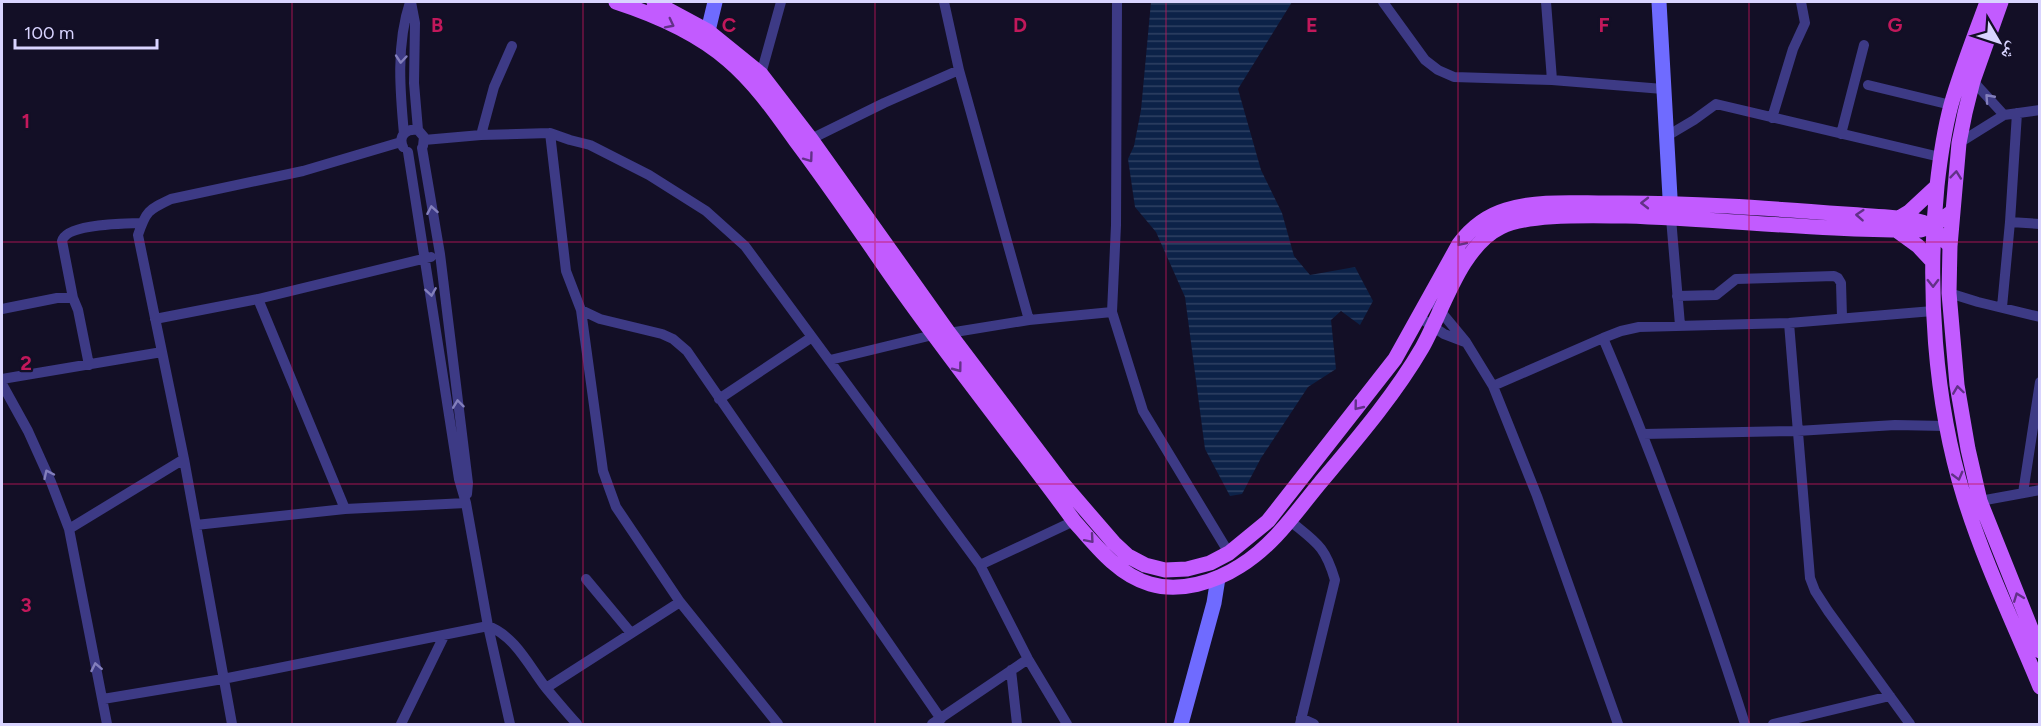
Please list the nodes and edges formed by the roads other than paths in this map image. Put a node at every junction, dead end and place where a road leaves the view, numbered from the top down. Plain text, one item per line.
1 (411, 2) edge
2 (617, 2) edge
3 (654, 2) edge
4 (715, 2) edge
5 (780, 2) edge
6 (944, 2) edge
7 (1117, 2) edge
8 (1383, 2) edge
9 (1546, 2) edge
10 (1659, 2) edge
11 (1801, 2) edge
12 (1987, 2) edge
13 (2001, 2) edge
14 (708, 31) junction
15 (1864, 45) dead end
16 (512, 46) dead end
17 (959, 70) junction
18 (760, 74) junction
19 (1552, 80) junction
20 (1973, 81) junction
21 (1868, 85) dead end
22 (1663, 89) junction
23 (1951, 105) junction
24 (2040, 110) edge
25 (2017, 113) junction
26 (2004, 115) junction
27 (1772, 118) junction
28 (550, 133) junction
29 (1841, 134) junction
30 (481, 135) junction
31 (1668, 136) junction
32 (402, 138) junction
33 (421, 139) junction
34 (811, 139) junction
35 (1959, 143) junction
36 (408, 152) junction
37 (1941, 157) junction
38 (1937, 186) junction
39 (1671, 210) junction
40 (1953, 211) junction
41 (2010, 222) junction
42 (142, 223) junction
43 (1898, 224) junction
44 (2040, 224) edge
45 (1933, 226) junction
46 (1950, 246) junction
47 (440, 254) junction
48 (426, 258) junction
49 (1932, 261) junction
50 (1949, 293) junction
51 (1677, 296) junction
52 (73, 298) junction
53 (258, 299) junction
54 (1427, 301) junction
55 (2002, 307) junction
56 (2, 309) edge
57 (1441, 309) junction
58 (581, 310) junction
59 (1933, 311) junction
60 (1112, 312) junction
61 (1842, 317) junction
62 (2040, 317) edge
63 (155, 319) junction
64 (1029, 320) junction
65 (1426, 321) junction
66 (1789, 322) junction
67 (1680, 325) junction
68 (949, 333) junction
69 (933, 335) junction
70 (812, 337) junction
71 (1603, 338) junction
72 (1466, 342) junction
73 (162, 352) junction
74 (830, 360) junction
75 (89, 365) junction
76 (2040, 382) edge
77 (1493, 386) junction
78 (3, 387) edge
79 (718, 399) junction
80 (1945, 426) junction
81 (1797, 431) junction
82 (1643, 434) junction
83 (184, 459) junction
84 (1058, 488) junction
85 (2040, 490) edge
86 (2023, 493) junction
87 (1980, 501) junction
88 (466, 503) junction
89 (345, 509) junction
90 (1074, 521) junction
91 (1290, 521) junction
92 (196, 525) junction
93 (69, 529) junction
94 (1228, 553) junction
95 (980, 565) junction
96 (1218, 578) junction
97 (586, 579) dead end
98 (1197, 585) junction
99 (680, 602) junction
100 (1214, 603) junction
101 (488, 626) junction
102 (631, 633) junction
103 (444, 636) junction
104 (2040, 651) edge
105 (1028, 659) junction
106 (1011, 670) junction
107 (223, 679) junction
108 (2040, 687) edge
109 (546, 688) junction
110 (1890, 696) junction
111 (103, 699) junction
112 (1301, 721) edge
113 (937, 722) edge
114 (107, 724) edge
115 (232, 724) edge
116 (401, 724) edge
117 (510, 724) edge
118 (577, 724) edge
119 (778, 724) edge
120 (1017, 724) edge
121 (1067, 724) edge
122 (1181, 724) edge
123 (1314, 724) edge
124 (1618, 724) edge
125 (1745, 724) edge
126 (1773, 724) edge
127 (1910, 724) edge

1 -> 32 street
1 - 33 street
2 -> 69 main road
3 - 14 main road
4 - 14 street
5 - 18 street
6 - 17 street
7 - 60 street
8 - 19 street
9 - 19 street
10 - 22 street
11 - 27 street
12 - 23 main road
13 - 20 main road
14 - 18 main road
15 - 29 street
16 - 30 street
17 - 34 street
17 - 64 street
18 - 34 main road
19 - 22 street
26 -> 20 street
20 - 35 main road
21 - 23 street
22 - 31 street
23 - 37 main road
24 - 25 street
25 - 26 street
25 - 41 street
26 - 35 street
27 - 29 street
27 - 31 street
28 - 30 street
28 - 58 street
28 - 70 street
29 - 37 street
30 - 33 street
31 - 39 street
32 - 33 street
32 - 36 street
32 - 42 street
33 - 36 street
47 -> 33 street
34 - 68 main road
40 -> 35 main road
36 - 48 street
37 - 38 main road
38 - 43 main road
38 - 45 main road
39 - 43 main road
39 - 51 street
39 -> 54 main road
39 - 57 main road
40 - 45 main road
40 - 46 main road
41 - 44 street
41 - 55 street
42 - 52 street
42 - 63 street
43 - 45 main road
43 - 49 main road
45 - 46 main road
45 - 49 main road
46 - 50 main road
47 - 48 street
88 -> 47 street
48 - 53 street
48 -> 88 street
49 -> 59 main road
50 - 55 street
87 -> 50 main road
51 - 61 street
51 - 67 street
52 - 56 street
52 - 75 street
53 - 63 street
53 - 89 street
54 - 57 street
54 - 65 main road
55 - 62 street
57 - 65 main road
57 - 72 street
58 - 79 street
58 - 99 street
59 - 61 street
59 - 80 main road
60 - 64 street
60 - 94 street
61 - 66 street
63 - 73 street
64 - 68 street
65 - 72 street
65 - 91 main road
65 -> 94 main road
66 - 67 street
66 - 81 street
67 - 71 street
68 - 84 main road
69 - 74 street
69 -> 84 main road
70 - 74 street
70 - 79 street
71 - 77 street
71 - 82 street
72 - 77 street
73 - 75 street
73 - 83 street
74 - 95 street
75 - 78 street
76 - 86 street
77 - 124 street
93 -> 78 street
79 - 113 street
80 - 81 street
80 -> 108 main road
81 - 82 street
81 - 110 street
82 - 125 street
83 - 92 street
83 - 93 street
84 - 90 main road
84 - 94 main road
85 - 86 street
86 - 87 street
104 -> 87 main road
88 - 89 street
88 - 101 street
89 - 92 street
90 - 95 street
90 -> 98 main road
91 - 96 main road
91 - 112 street
92 - 107 street
111 -> 93 street
95 - 105 street
96 - 98 main road
96 - 100 street
97 - 102 street
98 - 100 street
99 - 102 street
99 - 119 street
100 - 122 street
101 - 103 street
101 - 109 street
101 - 117 street
102 - 109 street
103 - 107 street
103 - 116 street
105 - 106 street
105 - 121 street
106 - 113 street
106 - 120 street
107 - 111 street
107 - 115 street
109 - 118 street
110 - 126 street
110 - 127 street
111 - 114 street
112 - 123 street

